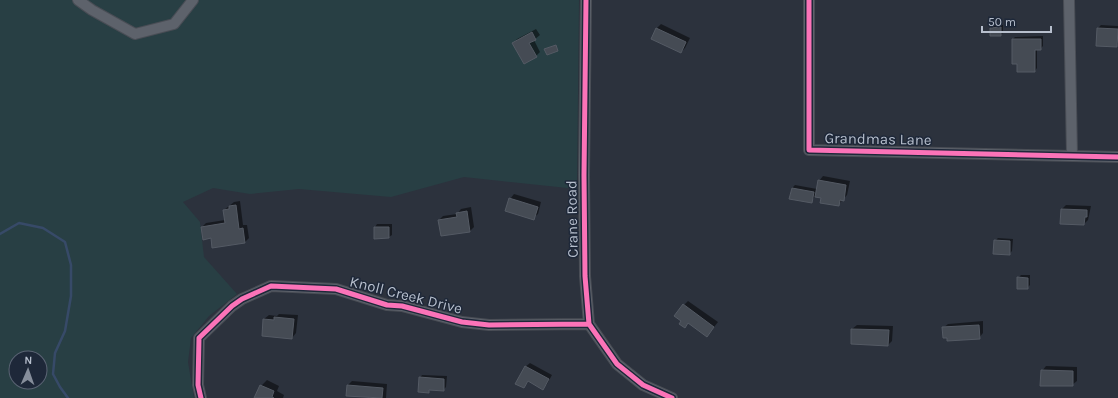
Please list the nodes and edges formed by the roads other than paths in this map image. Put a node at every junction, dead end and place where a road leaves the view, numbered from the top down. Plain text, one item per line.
1 (78, 0) edge
2 (193, 0) edge
3 (586, 0) edge
4 (809, 0) edge
5 (1069, 0) edge
6 (1072, 155) junction
7 (1118, 157) edge
8 (589, 324) junction
9 (201, 398) edge
10 (672, 398) edge

1 - 2 street
3 - 8 street, Crane Road
4 - 6 street, Grandmas Lane
5 - 6 street
6 - 7 street
8 - 9 street, Knoll Creek Drive
8 - 10 street

